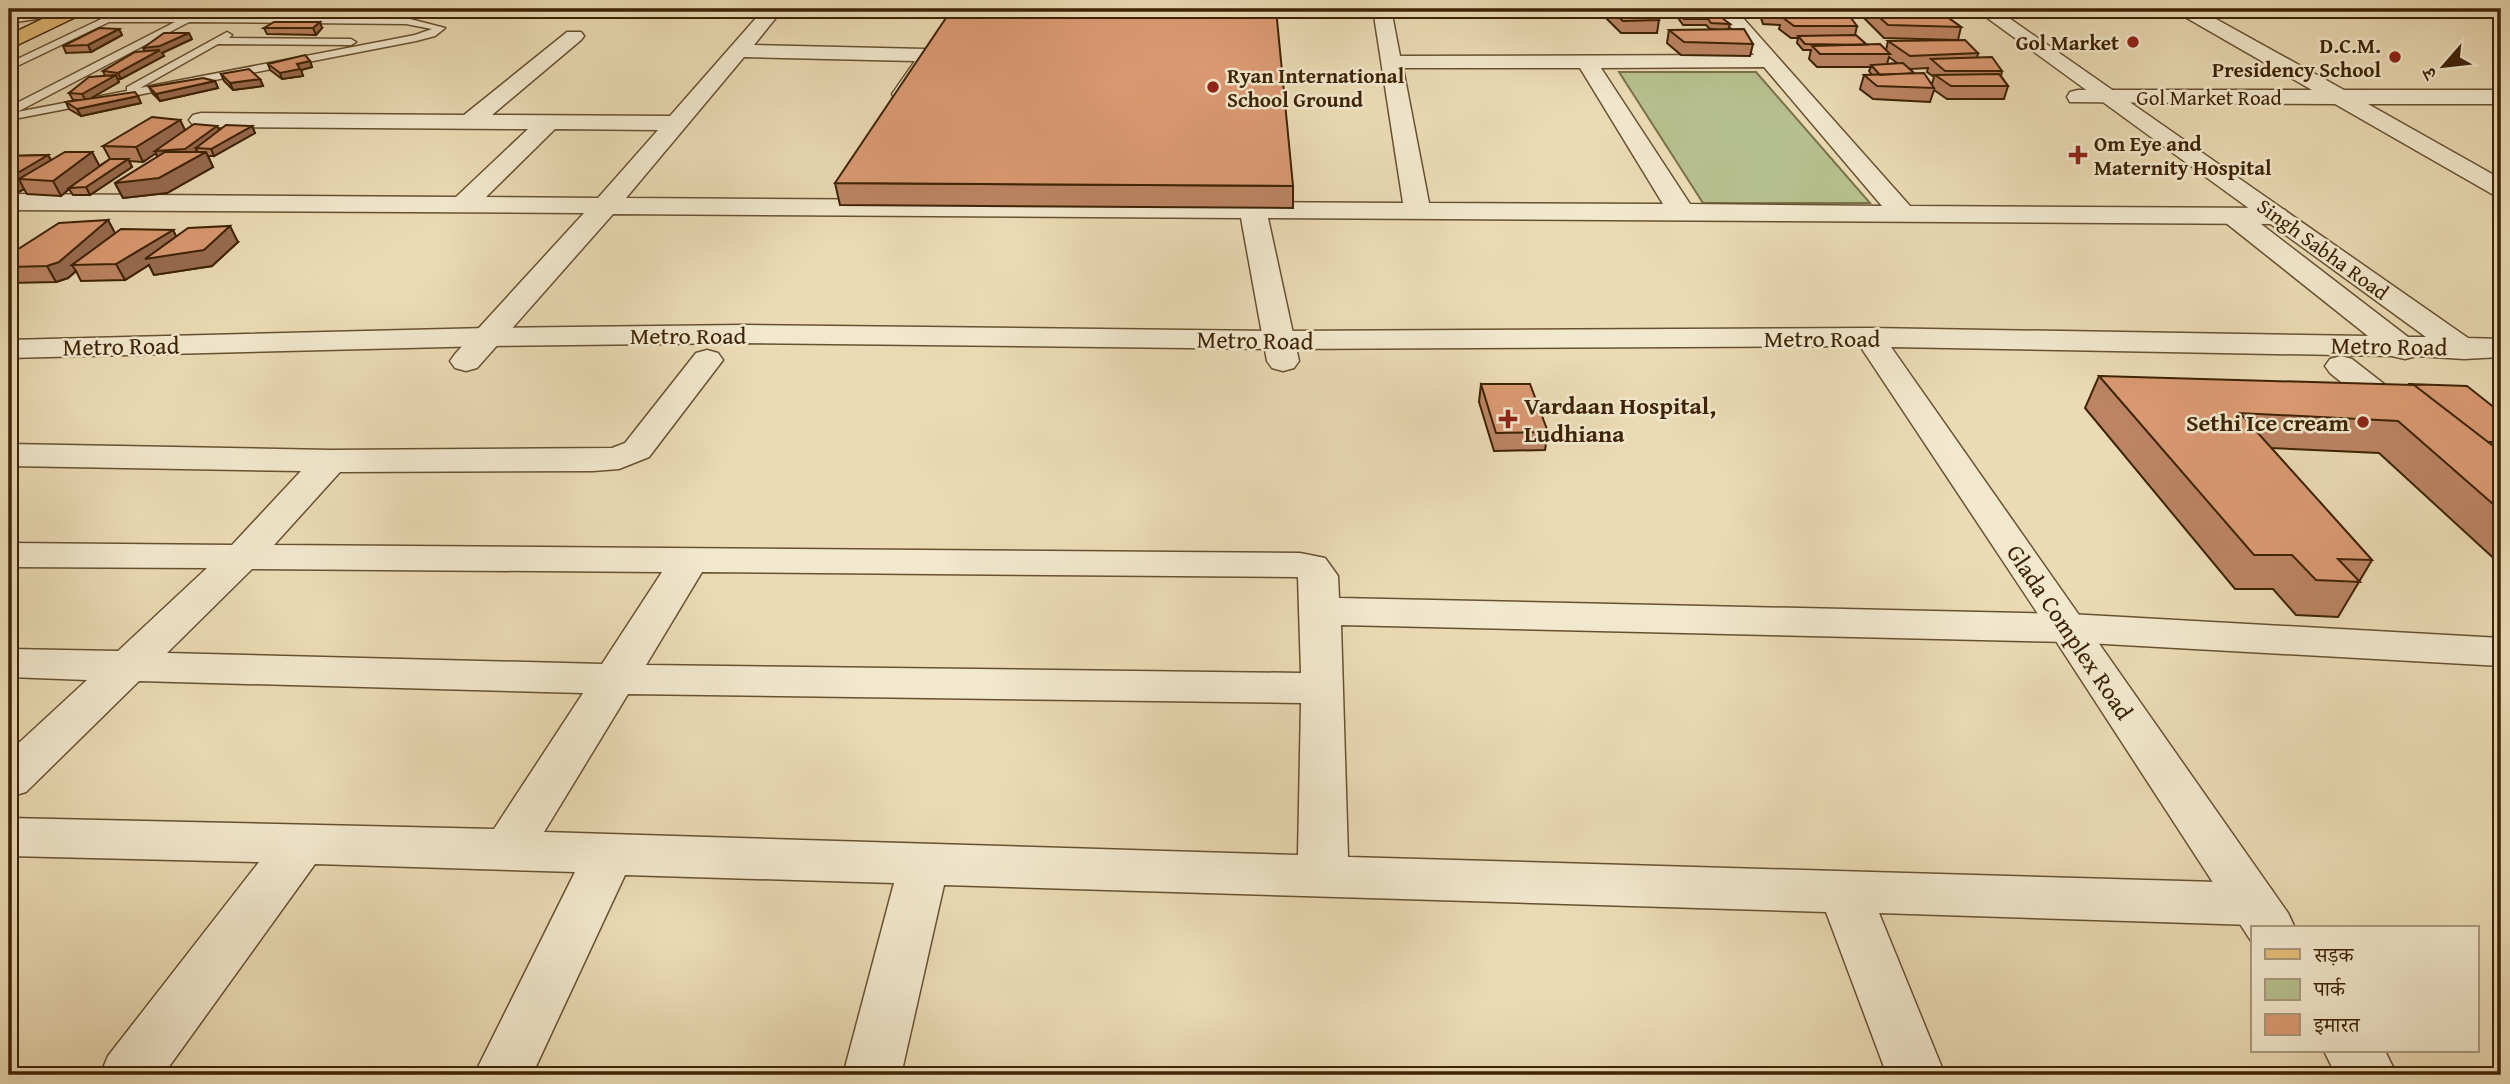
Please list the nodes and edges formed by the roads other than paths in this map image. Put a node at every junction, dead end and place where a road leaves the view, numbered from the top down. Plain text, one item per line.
1 (77, 9) edge
2 (130, 9) edge
3 (419, 9) edge
4 (774, 9) edge
5 (1382, 9) edge
6 (1726, 9) edge
7 (1958, 9) edge
8 (1984, 9) edge
9 (2185, 9) edge
10 (41, 11) edge
11 (9, 17) edge
12 (107, 19) junction
13 (187, 19) junction
14 (254, 20) junction
15 (397, 21) junction
16 (9, 27) edge
17 (574, 36) dead end
18 (215, 41) junction
19 (394, 42) junction
20 (9, 43) edge
21 (737, 51) junction
22 (1770, 61) junction
23 (1391, 62) junction
24 (1588, 63) junction
25 (9, 67) edge
26 (2340, 96) junction
27 (118, 97) junction
28 (2078, 97) junction
29 (2110, 97) junction
30 (2501, 97) edge
31 (9, 112) edge
32 (889, 116) edge
33 (9, 117) edge
34 (201, 120) dead end
35 (472, 120) junction
36 (550, 121) junction
37 (676, 123) junction
38 (2466, 169) junction
39 (2501, 169) edge
40 (844, 184) edge
41 (2501, 189) edge
42 (9, 202) edge
43 (465, 203) junction
44 (607, 204) junction
45 (829, 207) junction
46 (1253, 209) junction
47 (1417, 210) junction
48 (1682, 213) junction
49 (1902, 213) junction
50 (2235, 216) junction
51 (2276, 216) junction
52 (488, 337) junction
53 (2401, 347) junction
54 (2460, 347) junction
55 (9, 349) edge
56 (1876, 349) junction
57 (1281, 351) junction
58 (707, 360) junction
59 (466, 361) junction
60 (2497, 362) edge
61 (2341, 366) junction
62 (2426, 367) junction
63 (9, 370) edge
64 (2433, 439) edge
65 (9, 455) edge
66 (330, 461) junction
67 (9, 555) edge
68 (242, 557) junction
69 (689, 561) junction
70 (1319, 611) junction
71 (2069, 628) junction
72 (2501, 652) edge
73 (9, 663) edge
74 (129, 665) junction
75 (615, 679) junction
76 (1323, 688) junction
77 (9, 780) edge
78 (9, 837) edge
79 (300, 846) junction
80 (508, 849) junction
81 (610, 855) junction
82 (924, 864) junction
83 (1323, 877) junction
84 (1844, 892) junction
85 (2261, 916) edge
86 (2353, 1052) edge
87 (129, 1075) edge
88 (503, 1075) edge
89 (872, 1075) edge
90 (1916, 1075) edge
91 (2368, 1075) edge

1 - 20 main road
2 - 12 lane
3 - 15 lane
4 - 21 street
5 - 23 street
6 - 22 street
7 - 28 street, Singh Sabha Road
8 - 29 street, Singh Sabha Road
9 - 26 street
10 - 11 street
10 - 16 main road
12 - 13 lane
12 - 25 lane
13 - 14 lane
13 - 31 lane
14 - 15 lane
14 - 18 lane
15 - 19 lane
17 - 35 street
18 - 19 lane
18 - 27 lane
19 - 27 lane
21 - 32 street
21 - 37 street
22 - 24 street
22 - 49 street
23 - 24 street
23 - 47 street
24 - 48 street
26 - 29 street, Gol Market Road
26 - 30 street, Gol Market Road
26 - 38 street
27 - 33 lane
28 - 29 street, Gol Market Road
28 - 50 street, Singh Sabha Road
29 - 51 street, Singh Sabha Road
34 - 35 street
35 - 36 street
36 - 37 street
36 - 43 street
37 - 44 street
38 - 39 street
38 - 41 street
40 - 45 street
42 - 43 street
43 - 44 street
44 - 45 street
44 - 52 street
45 - 46 street
46 - 47 street
46 - 57 street
47 - 48 street
48 - 49 street
49 - 50 street
50 - 51 street
50 - 53 street, Singh Sabha Road
51 - 54 street, Singh Sabha Road
52 - 55 street, Metro Road
52 - 57 street, Metro Road
52 - 59 street
53 - 54 street, Metro Road
53 - 56 street, Metro Road
53 - 62 street, Singh Sabha Road
54 - 60 street, Metro Road
56 - 57 street, Metro Road
56 - 61 street, Metro Road
56 - 71 street, Glada Complex Road
57 - 58 street, Metro Road
58 - 59 street, Metro Road
58 - 66 street
59 - 63 street, Metro Road
60 - 62 street, Metro Road
61 - 62 street, Metro Road
61 - 64 street
65 - 66 street
66 - 68 street
67 - 68 street
68 - 69 street
68 - 74 street
69 - 70 street
69 - 75 street
70 - 71 street
70 - 76 street
71 - 72 street
71 - 85 street, Glada Complex Road
73 - 74 street
74 - 75 street
74 - 77 street
75 - 76 street
75 - 80 street
76 - 83 street
78 - 79 street
79 - 80 street
79 - 87 street
80 - 81 street
81 - 82 street
81 - 88 street
82 - 83 street
82 - 89 street
83 - 84 street
84 - 85 street
84 - 90 street
86 - 91 street

